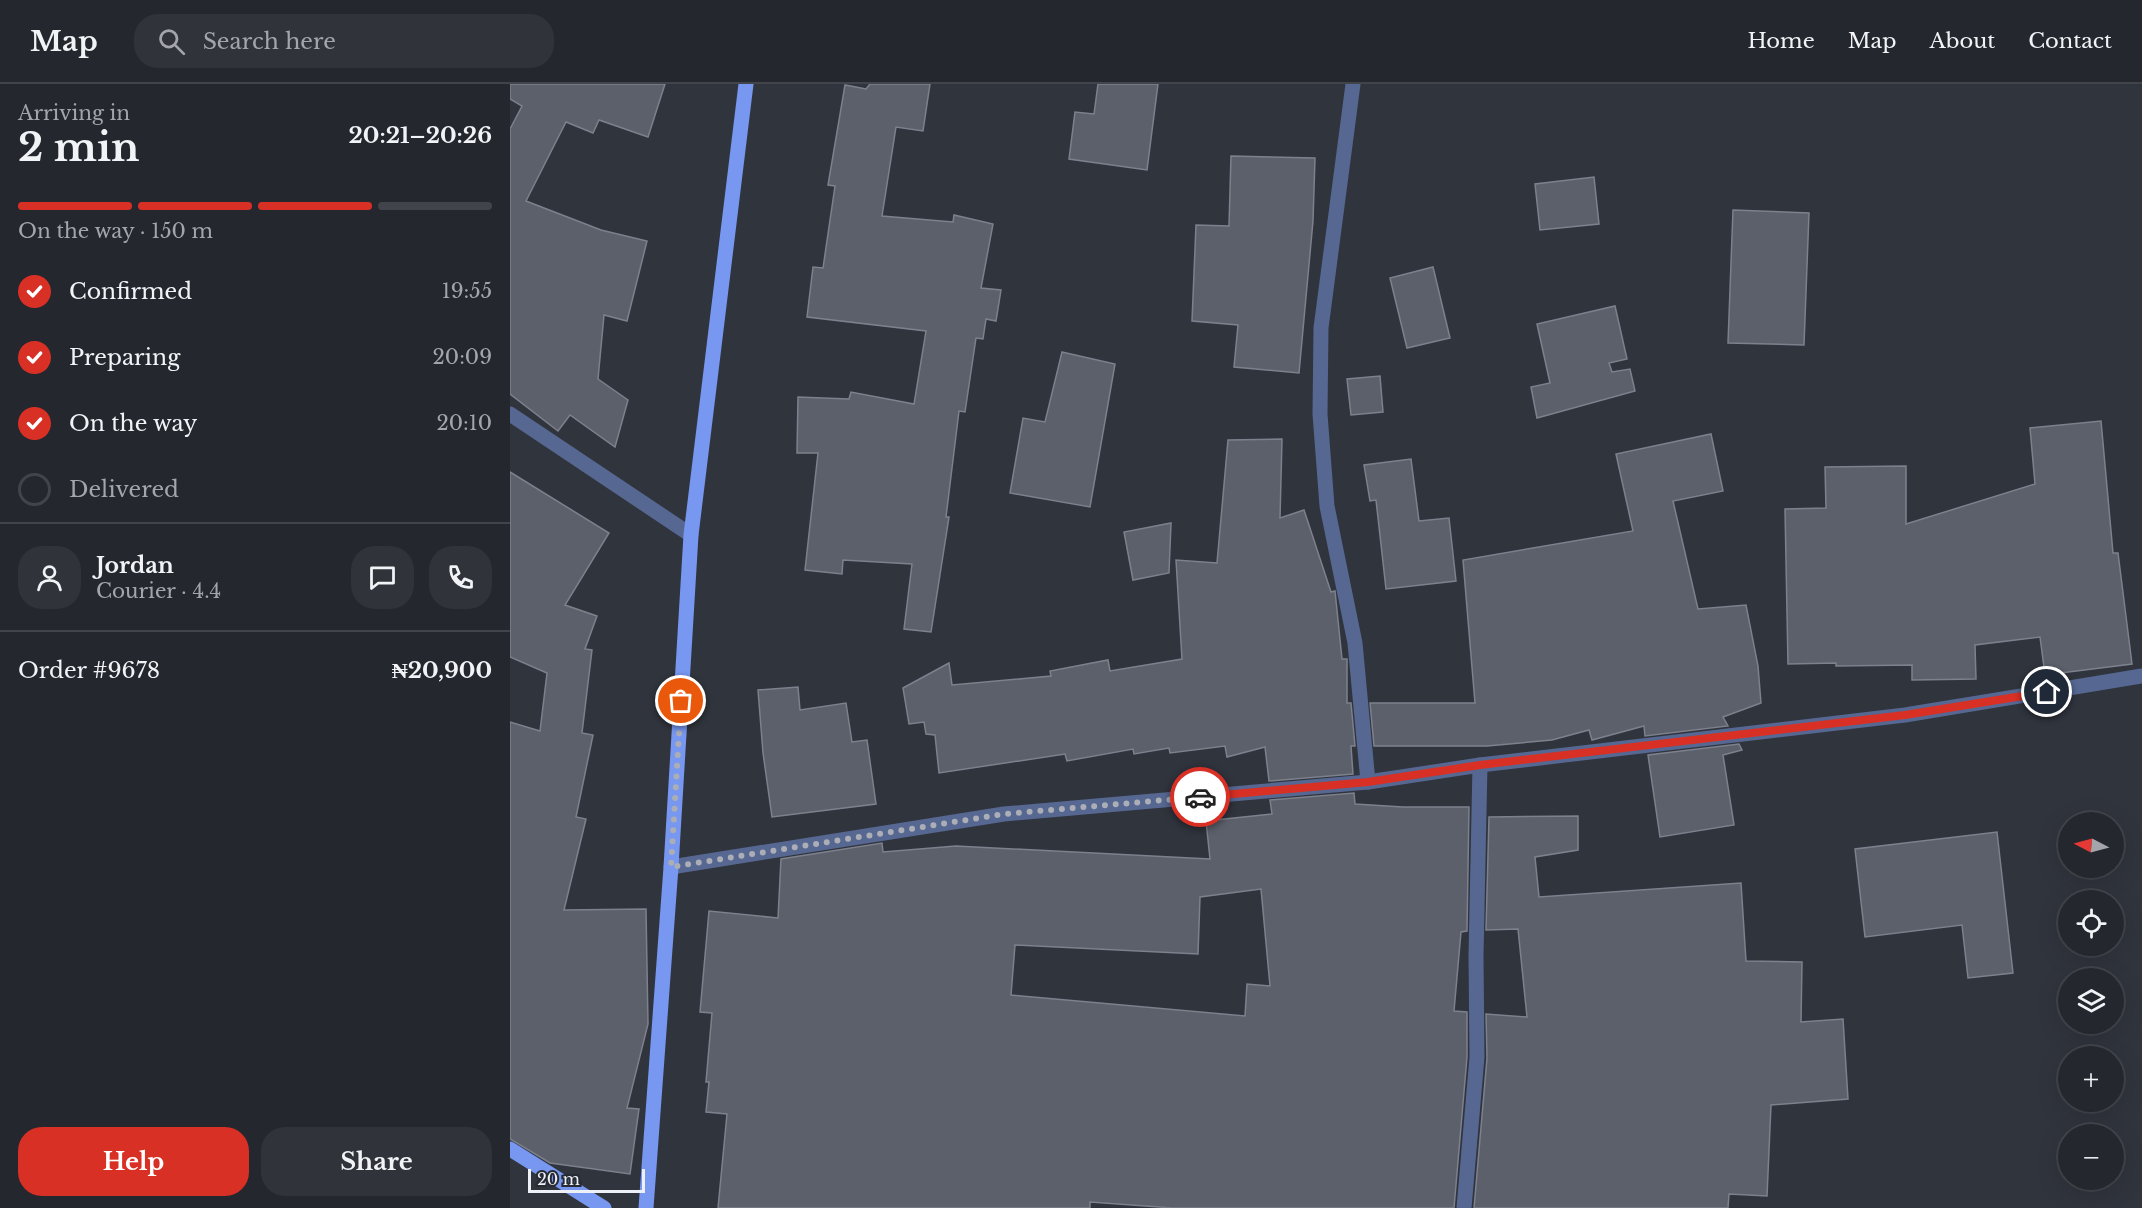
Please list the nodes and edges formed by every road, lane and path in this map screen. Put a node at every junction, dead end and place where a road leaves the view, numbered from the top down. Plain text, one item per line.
1 (746, 84) edge
2 (1353, 84) edge
3 (510, 414) edge
4 (691, 534) junction
5 (2142, 676) edge
6 (1480, 765) junction
7 (1368, 782) junction
8 (671, 867) junction
9 (510, 1149) edge
10 (604, 1208) edge
11 (646, 1208) edge
12 (1464, 1208) edge

1 - 4 main road
2 - 7 street
3 - 4 street
4 - 8 main road
5 - 6 street
6 - 7 street
6 - 12 street
7 - 8 street
8 - 11 main road
9 - 10 main road

